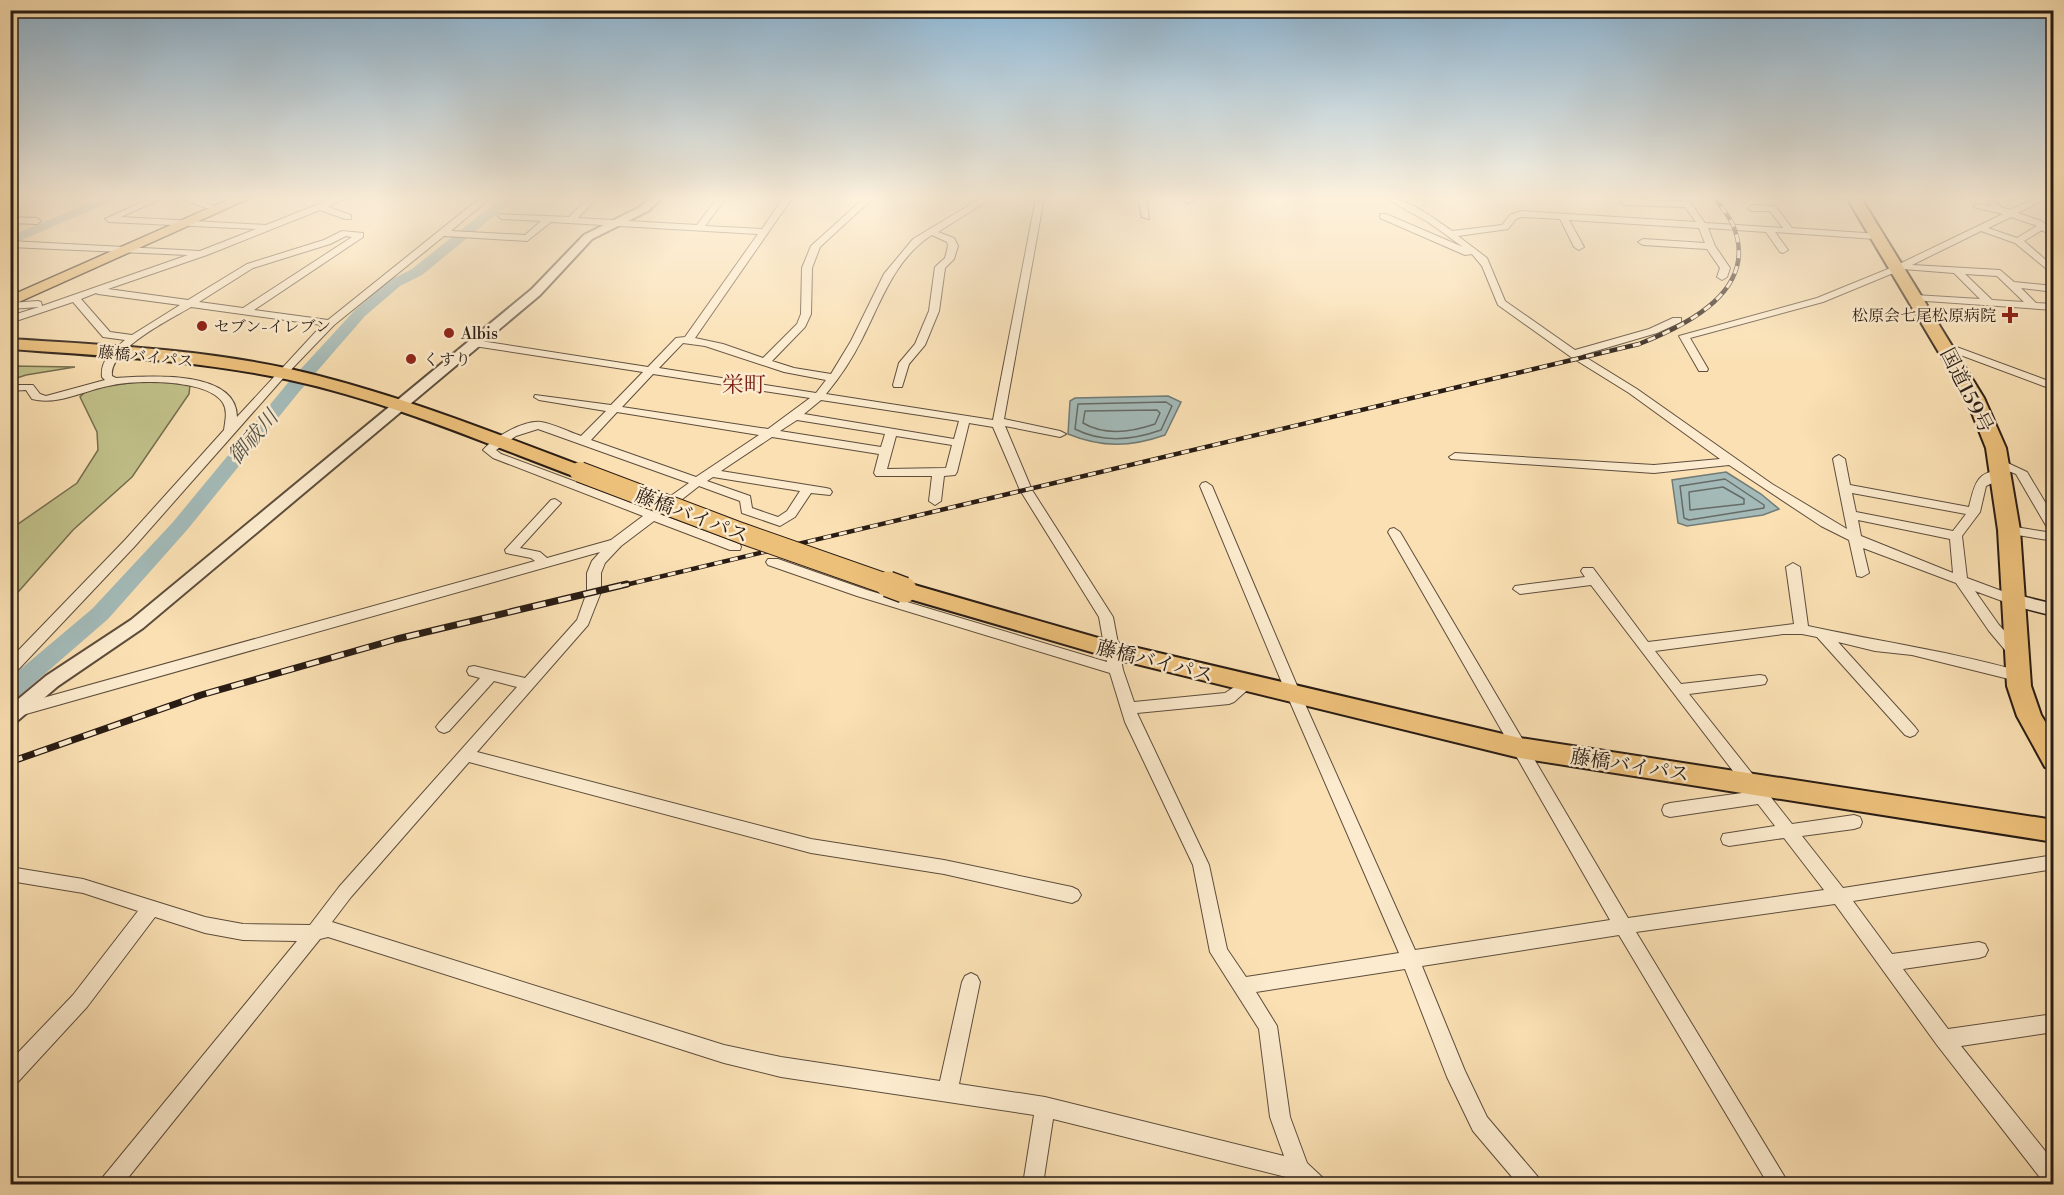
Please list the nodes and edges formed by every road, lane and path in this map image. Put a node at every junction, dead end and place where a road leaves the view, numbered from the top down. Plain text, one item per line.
1 (120, 254) edge
2 (202, 254) edge
3 (289, 254) edge
4 (332, 254) edge
5 (418, 254) edge
6 (572, 254) edge
7 (750, 254) edge
8 (813, 254) edge
9 (906, 254) edge
10 (951, 254) edge
11 (1030, 254) edge
12 (1470, 254) edge
13 (1476, 254) edge
14 (1715, 254) edge
15 (1889, 254) edge
16 (1930, 254) edge
17 (2032, 254) edge
18 (2037, 258) junction
19 (2054, 259) edge
20 (1484, 260) junction
21 (1899, 268) junction
22 (1956, 270) junction
23 (2054, 273) edge
24 (1722, 277) dead end
25 (2011, 284) junction
26 (2054, 289) edge
27 (95, 290) junction
28 (74, 297) junction
29 (1915, 298) junction
30 (1988, 302) junction
31 (10, 304) edge
32 (189, 304) junction
33 (2033, 305) junction
34 (49, 306) junction
35 (2054, 307) edge
36 (244, 312) junction
37 (10, 320) edge
38 (1677, 320) dead end
39 (330, 323) junction
40 (134, 338) junction
41 (689, 339) junction
42 (474, 343) junction
43 (10, 344) edge
44 (1943, 345) junction
45 (118, 352) junction
46 (1574, 354) junction
47 (765, 362) junction
48 (1703, 369) dead end
49 (652, 370) junction
50 (284, 374) junction
51 (834, 378) junction
52 (114, 381) junction
53 (898, 385) dead end
54 (2054, 387) edge
55 (10, 388) edge
56 (820, 395) junction
57 (539, 397) dead end
58 (398, 405) junction
59 (615, 410) junction
60 (795, 416) junction
61 (965, 418) junction
62 (998, 424) junction
63 (891, 432) junction
64 (230, 433) junction
65 (771, 433) junction
66 (1060, 434) dead end
67 (584, 440) junction
68 (497, 441) junction
69 (958, 443) junction
70 (885, 451) junction
71 (1455, 457) dead end
72 (1839, 459) dead end
73 (1731, 461) junction
74 (1998, 469) junction
75 (939, 472) junction
76 (712, 473) junction
77 (698, 482) junction
78 (1206, 486) dead end
79 (1846, 488) junction
80 (808, 489) junction
81 (826, 492) dead end
82 (935, 501) dead end
83 (555, 503) dead end
84 (1974, 512) junction
85 (1851, 515) junction
86 (652, 516) junction
87 (2054, 529) edge
88 (2009, 530) junction
89 (1394, 532) dead end
90 (1956, 536) junction
91 (2054, 537) edge
92 (1855, 538) junction
93 (616, 543) junction
94 (735, 547) dead end
95 (544, 562) junction
96 (773, 562) dead end
97 (1793, 567) dead end
98 (1862, 573) dead end
99 (1961, 581) junction
100 (1521, 589) dead end
101 (2013, 600) junction
102 (2054, 610) edge
103 (1802, 629) junction
104 (1821, 633) junction
105 (1644, 647) junction
106 (1114, 660) junction
107 (2020, 666) junction
108 (10, 669) edge
109 (474, 671) dead end
110 (491, 675) junction
111 (1760, 680) dead end
112 (528, 684) junction
113 (1247, 684) junction
114 (1678, 690) junction
115 (1294, 695) junction
116 (1128, 708) junction
117 (13, 713) edge
118 (444, 727) dead end
119 (2054, 730) edge
120 (1910, 731) dead end
121 (1520, 748) junction
122 (464, 755) junction
123 (2054, 760) edge
124 (1758, 791) junction
125 (1670, 810) dead end
126 (1854, 822) dead end
127 (1789, 831) junction
128 (2054, 831) edge
129 (1729, 839) dead end
130 (2054, 862) edge
131 (10, 874) edge
132 (1072, 895) dead end
133 (1839, 896) junction
134 (152, 907) junction
135 (1623, 926) junction
136 (314, 933) junction
137 (1979, 950) dead end
138 (1411, 961) junction
139 (1888, 963) junction
140 (971, 982) dead end
141 (1242, 986) junction
142 (2054, 1023) edge
143 (1944, 1040) junction
144 (10, 1076) edge
145 (948, 1092) junction
146 (1045, 1107) junction
147 (1299, 1170) junction
148 (2054, 1179) edge
149 (110, 1185) edge
150 (1033, 1185) edge
151 (1315, 1185) edge
152 (1531, 1185) edge
153 (1779, 1185) edge

1 - 31 main road
2 - 27 street
3 - 32 street
4 - 36 street
5 - 39 street
6 - 42 street
7 - 41 street
8 - 47 street
9 - 51 street
10 - 53 street
11 - 62 street
12 - 20 street
13 - 20 street
14 - 24 street
15 - 21 highway, 国道159号
16 - 21 street
17 - 18 street
18 - 19 street
18 - 23 street
20 - 46 street
21 - 22 street
21 - 29 highway, 国道159号
21 - 48 street
22 - 25 street
22 - 30 street
25 - 26 street
25 - 33 street
27 - 28 street
27 - 32 street
28 - 34 street
28 - 40 street
29 - 30 street
29 - 44 highway, 国道159号
30 - 33 street
31 - 34 street
32 - 36 street
32 - 40 street
33 - 35 street
34 - 37 street
36 - 39 street
38 - 46 street
39 - 50 street
40 - 45 street
41 - 47 street
41 - 49 street
42 - 49 street
42 - 58 street
43 - 45 highway, 藤橋バイパス
44 - 54 street
44 - 74 highway, 国道159号
45 - 50 highway, 藤橋バイパス
45 - 52 street
46 - 73 street
47 - 51 street
49 - 56 street
49 - 59 street
50 - 58 highway, 藤橋バイパス
50 - 64 street
51 - 56 street
52 - 55 street
52 - 64 street
56 - 60 street
56 - 61 street
57 - 59 street
58 - 68 highway, 藤橋バイパス
58 - 117 street
59 - 65 street
59 - 67 street
60 - 63 street
60 - 65 street
61 - 62 street
61 - 69 street
62 - 66 street
62 - 106 street
63 - 69 street
63 - 70 street
64 - 108 street
65 - 70 street
65 - 76 street
67 - 68 street
67 - 77 street
68 - 86 street
68 - 106 highway, 藤橋バイパス, bridge
69 - 75 street
70 - 75 street
71 - 73 street
72 - 79 street
73 - 92 street
74 - 84 street
74 - 87 street
74 - 88 highway, 国道159号
75 - 82 street
76 - 77 street
76 - 80 street
77 - 80 street
77 - 86 street
78 - 115 street
79 - 84 street
79 - 85 street
80 - 81 street
83 - 95 street
84 - 90 street
85 - 90 street
85 - 92 street
86 - 93 street
86 - 94 street
88 - 91 street
88 - 101 highway, 国道159号
89 - 121 street
90 - 99 street
92 - 98 street
92 - 99 street
93 - 95 street
93 - 112 street
95 - 117 street
96 - 106 street
97 - 103 street
99 - 101 street
99 - 107 street
100 - 105 street
101 - 102 main road
101 - 107 highway, 国道159号
103 - 104 street
103 - 105 street
104 - 107 street
104 - 120 street
105 - 114 street
106 - 113 highway, 藤橋バイパス
106 - 116 street
107 - 119 highway, 国道159号
107 - 123 highway, 国道159号
109 - 110 street
110 - 112 street
110 - 118 street
111 - 114 street
112 - 122 street
113 - 115 highway, 藤橋バイパス
113 - 116 street
114 - 124 street
115 - 121 highway, 藤橋バイパス
115 - 138 street
116 - 141 street
121 - 124 highway, 藤橋バイパス
121 - 135 street
122 - 132 street
122 - 136 street
124 - 125 street
124 - 127 street
124 - 128 highway, 藤橋バイパス
126 - 127 street
127 - 129 street
127 - 133 street
130 - 133 street
131 - 134 street
133 - 135 street
133 - 139 street
134 - 136 street
134 - 144 street
135 - 138 street
135 - 153 street
136 - 145 street
136 - 149 street
137 - 139 street
138 - 141 street
138 - 152 street
139 - 143 street
140 - 145 street
141 - 147 street
142 - 143 street
143 - 148 street
145 - 146 street
146 - 147 street
146 - 150 street
147 - 151 street

